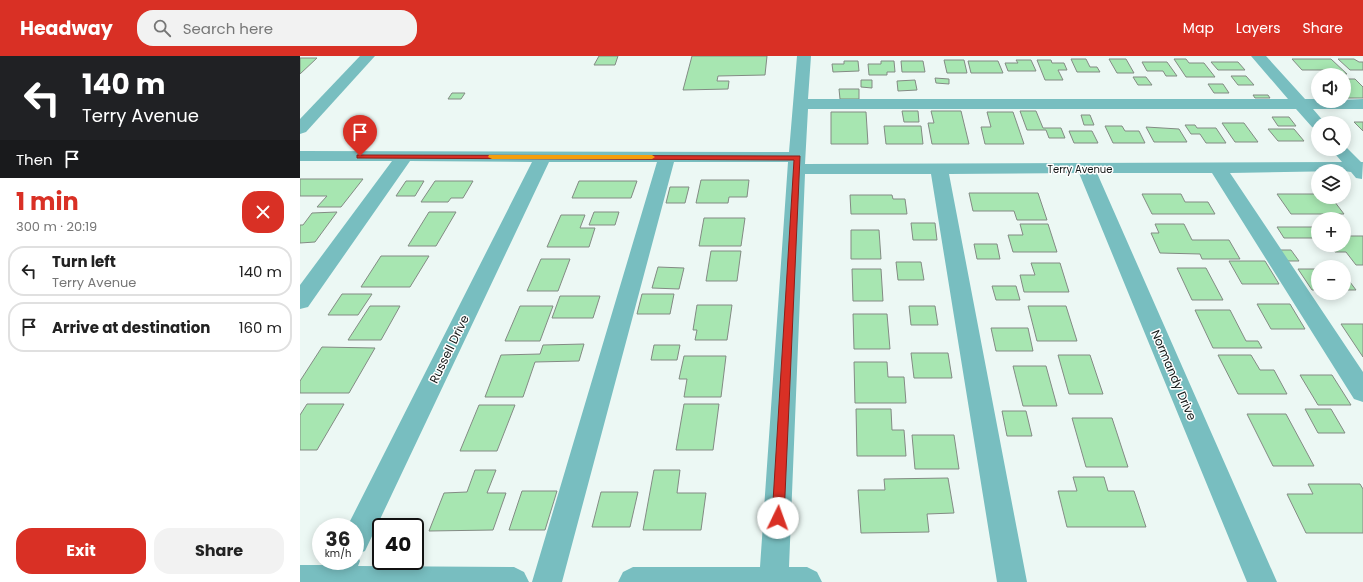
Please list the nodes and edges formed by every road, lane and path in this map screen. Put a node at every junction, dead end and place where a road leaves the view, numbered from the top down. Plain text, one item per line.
1 (368, 56) edge
2 (804, 56) edge
3 (1258, 56) edge
4 (800, 104) junction
5 (1300, 104) junction
6 (1363, 104) edge
7 (1311, 116) edge
8 (300, 128) edge
9 (300, 156) edge
10 (404, 156) junction
11 (1347, 156) edge
12 (543, 157) junction
13 (667, 157) junction
14 (798, 163) junction
15 (1218, 168) junction
16 (939, 169) junction
17 (1086, 169) junction
18 (1361, 169) edge
19 (300, 301) edge
20 (1363, 392) edge
21 (364, 523) edge
22 (339, 574) edge
23 (300, 580) edge
24 (514, 582) edge
25 (547, 582) edge
26 (634, 582) edge
27 (774, 582) edge
28 (807, 582) edge
29 (1012, 582) edge
30 (1262, 582) edge

1 - 8 street
2 - 4 street
3 - 5 street
4 - 5 street
4 - 14 street
5 - 6 street
5 - 7 street
9 - 10 street, Terry Avenue
10 - 12 street, Terry Avenue
10 - 19 street
11 - 18 street
12 - 13 street, Terry Avenue
12 - 21 street, Russell Drive
13 - 14 street, Terry Avenue
13 - 25 street
14 - 16 street, Terry Avenue
14 - 27 street
15 - 17 street, Terry Avenue
15 - 18 street, Terry Avenue
15 - 20 street
16 - 17 street, Terry Avenue
16 - 29 street
17 - 30 street, Normandy Drive
22 - 23 street
22 - 24 street
26 - 27 street
27 - 28 street

